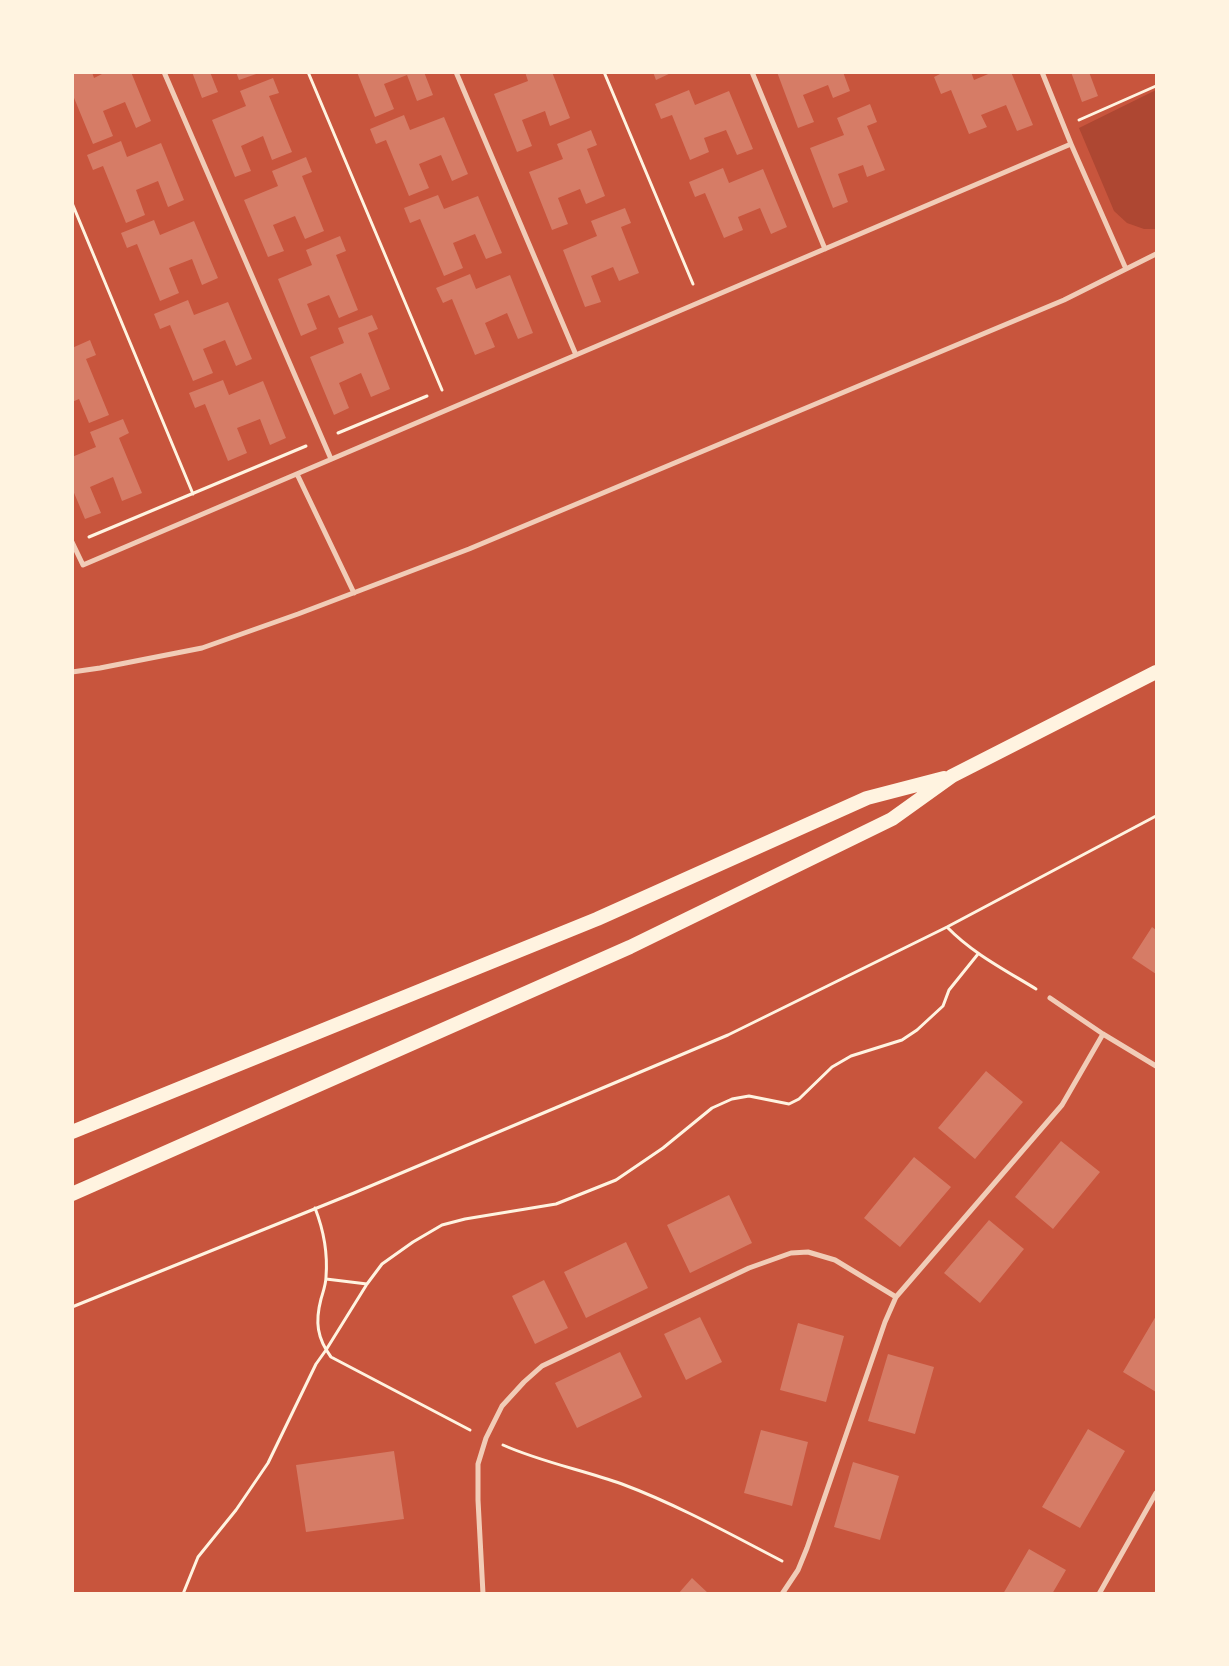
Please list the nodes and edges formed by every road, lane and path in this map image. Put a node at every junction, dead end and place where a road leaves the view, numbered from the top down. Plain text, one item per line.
1 (164, 72) edge
2 (308, 72) edge
3 (456, 72) edge
4 (604, 72) edge
5 (752, 72) edge
6 (1042, 72) edge
7 (1071, 144) junction
8 (72, 203) edge
9 (825, 249) junction
10 (1156, 254) edge
11 (1126, 270) junction
12 (693, 284) dead end
13 (576, 355) junction
14 (442, 390) dead end
15 (331, 459) junction
16 (297, 474) junction
17 (193, 494) dead end
18 (72, 542) edge
19 (354, 593) junction
20 (72, 672) edge
21 (1156, 672) edge
22 (952, 776) junction
23 (1156, 816) edge
24 (947, 927) junction
25 (978, 954) junction
26 (1050, 998) joint
27 (1103, 1034) junction
28 (1156, 1066) edge
29 (72, 1132) edge
30 (72, 1194) edge
31 (326, 1279) dead end
32 (367, 1284) junction
33 (896, 1297) junction
34 (72, 1307) edge
35 (1156, 1493) edge
36 (184, 1594) edge
37 (484, 1594) edge
38 (782, 1594) edge
39 (1099, 1594) edge

1 - 15 street
2 - 14 path
3 - 13 street
4 - 12 path
5 - 9 street
6 - 7 street
7 - 9 street
7 - 11 street
8 - 17 path
9 - 13 street
10 - 11 street
11 - 19 street
13 - 15 street
15 - 16 street
16 - 18 street
16 - 19 street
19 - 20 street
21 - 22 highway
22 - 29 highway
22 - 30 highway
23 - 24 path
24 - 25 path
24 - 34 path
25 - 26 path
25 - 32 path
26 - 27 street
27 - 28 street
27 - 33 street
31 - 32 path
32 - 36 path
33 - 37 street
33 - 38 street
35 - 39 street

